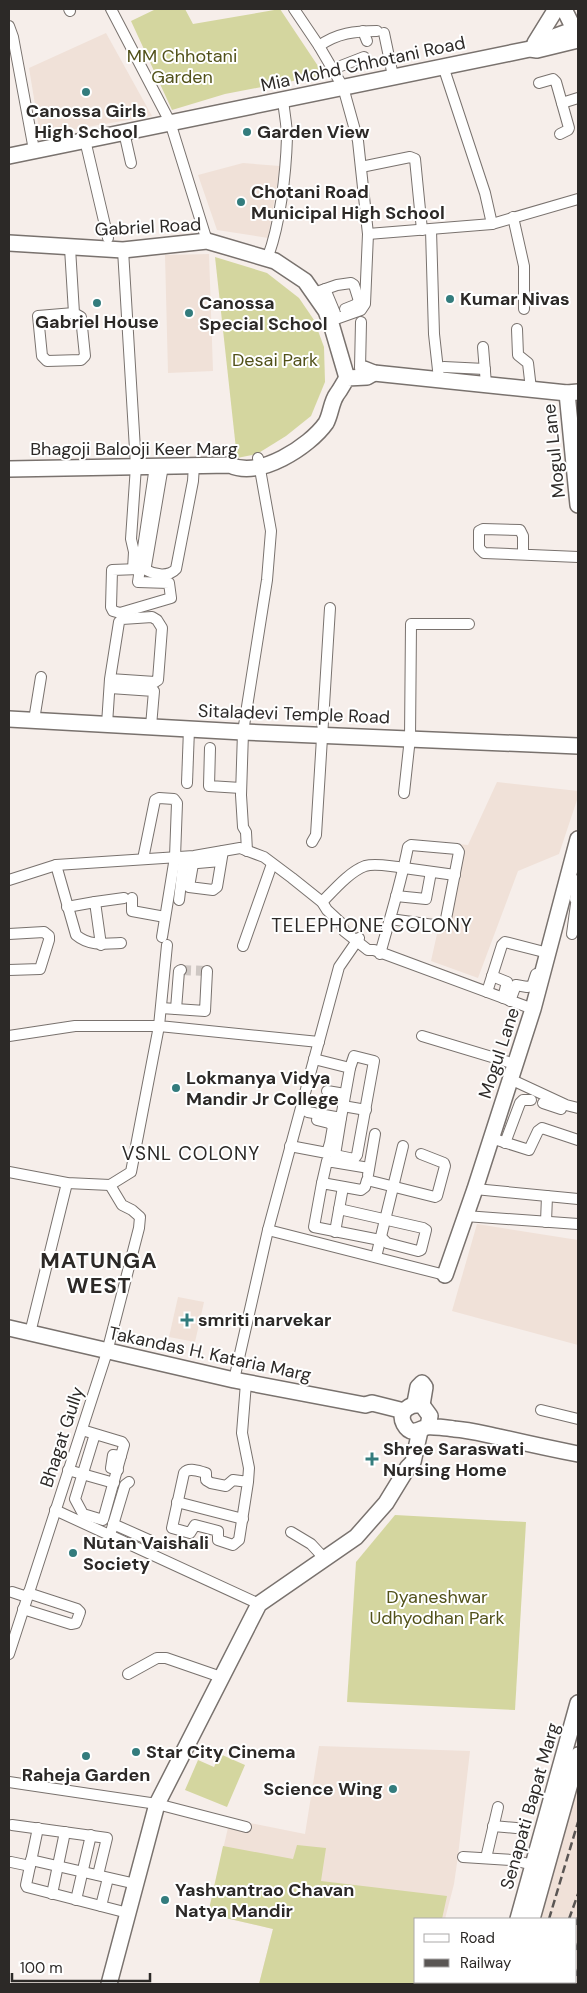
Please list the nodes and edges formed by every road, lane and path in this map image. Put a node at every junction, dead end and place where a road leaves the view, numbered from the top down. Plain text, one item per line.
1 (111, 9) edge
2 (294, 9) edge
3 (556, 9) edge
4 (564, 9) edge
5 (9, 26) edge
6 (577, 34) edge
7 (320, 46) junction
8 (533, 46) junction
9 (364, 57) dead end
10 (443, 66) junction
11 (333, 69) junction
12 (393, 76) junction
13 (540, 83) dead end
14 (343, 87) junction
15 (578, 98) edge
16 (283, 99) junction
17 (562, 102) junction
18 (170, 122) junction
19 (124, 132) junction
20 (560, 134) dead end
21 (85, 140) junction
22 (34, 150) junction
23 (9, 156) edge
24 (131, 163) dead end
25 (361, 167) junction
26 (578, 199) edge
27 (513, 217) junction
28 (492, 224) junction
29 (426, 230) junction
30 (368, 234) junction
31 (108, 238) dead end
32 (207, 241) junction
33 (9, 243) edge
34 (70, 248) junction
35 (123, 250) junction
36 (267, 259) junction
37 (319, 291) junction
38 (524, 310) dead end
39 (74, 313) junction
40 (331, 320) junction
41 (517, 329) dead end
42 (483, 347) dead end
43 (367, 371) junction
44 (441, 373) junction
45 (345, 375) junction
46 (485, 377) junction
47 (531, 389) junction
48 (573, 392) edge
49 (259, 462) junction
50 (194, 465) junction
51 (136, 466) junction
52 (159, 466) junction
53 (9, 469) edge
54 (578, 505) edge
55 (138, 553) junction
56 (523, 554) junction
57 (578, 557) edge
58 (136, 569) junction
59 (330, 608) dead end
60 (469, 624) dead end
61 (41, 678) dead end
62 (110, 683) junction
63 (9, 719) edge
64 (34, 720) junction
65 (107, 724) junction
66 (151, 726) junction
67 (189, 729) junction
68 (243, 732) junction
69 (321, 734) junction
70 (410, 738) junction
71 (578, 746) edge
72 (210, 748) dead end
73 (186, 783) dead end
74 (241, 788) junction
75 (404, 793) dead end
76 (578, 839) edge
77 (312, 842) dead end
78 (244, 846) junction
79 (222, 856) junction
80 (143, 859) junction
81 (268, 860) junction
82 (184, 861) junction
83 (56, 865) junction
84 (401, 868) junction
85 (431, 872) junction
86 (575, 875) edge
87 (455, 876) junction
88 (9, 880) edge
89 (396, 896) junction
90 (179, 900) dead end
91 (572, 901) edge
92 (96, 902) junction
93 (322, 902) junction
94 (67, 907) junction
95 (165, 917) junction
96 (390, 919) junction
97 (554, 932) junction
98 (9, 934) edge
99 (575, 935) edge
100 (358, 939) junction
101 (120, 943) dead end
102 (101, 945) junction
103 (243, 946) dead end
104 (377, 952) junction
105 (543, 959) junction
106 (9, 970) edge
107 (180, 970) dead end
108 (208, 971) dead end
109 (492, 976) junction
110 (487, 992) junction
111 (516, 1003) junction
112 (161, 1008) junction
113 (176, 1009) junction
114 (159, 1026) junction
115 (9, 1036) edge
116 (422, 1036) dead end
117 (319, 1042) junction
118 (317, 1060) junction
119 (515, 1064) junction
120 (350, 1068) junction
121 (510, 1080) junction
122 (327, 1091) dead end
123 (345, 1094) junction
124 (531, 1100) dead end
125 (543, 1102) dead end
126 (343, 1106) junction
127 (578, 1108) edge
128 (366, 1110) junction
129 (578, 1114) edge
130 (301, 1117) junction
131 (341, 1118) junction
132 (375, 1134) dead end
133 (578, 1140) edge
134 (498, 1141) junction
135 (403, 1146) dead end
136 (294, 1147) junction
137 (421, 1154) dead end
138 (369, 1168) junction
139 (9, 1172) edge
140 (367, 1180) junction
141 (67, 1183) junction
142 (322, 1183) junction
143 (110, 1185) junction
144 (394, 1186) junction
145 (343, 1187) junction
146 (475, 1189) junction
147 (547, 1196) junction
148 (578, 1199) edge
149 (339, 1209) junction
150 (465, 1216) junction
151 (386, 1219) junction
152 (546, 1222) junction
153 (578, 1224) edge
154 (268, 1230) junction
155 (335, 1232) junction
156 (381, 1239) junction
157 (376, 1258) junction
158 (445, 1275) joint
159 (9, 1328) edge
160 (30, 1333) junction
161 (107, 1352) junction
162 (240, 1381) junction
163 (422, 1383) dead end
164 (541, 1410) dead end
165 (578, 1419) edge
166 (428, 1421) junction
167 (82, 1430) junction
168 (95, 1434) junction
169 (578, 1448) edge
170 (578, 1454) edge
171 (578, 1463) edge
172 (68, 1470) junction
173 (82, 1474) junction
174 (129, 1482) dead end
175 (248, 1482) junction
176 (114, 1483) junction
177 (177, 1502) junction
178 (55, 1510) junction
179 (243, 1519) junction
180 (113, 1524) junction
181 (291, 1532) dead end
182 (110, 1535) junction
183 (145, 1551) junction
184 (325, 1558) junction
185 (12, 1592) dead end
186 (28, 1595) junction
187 (39, 1597) junction
188 (259, 1604) junction
189 (23, 1609) junction
190 (34, 1613) junction
191 (11, 1640) edge
192 (9, 1654) edge
193 (128, 1674) dead end
194 (222, 1677) junction
195 (578, 1703) edge
196 (575, 1726) edge
197 (578, 1755) edge
198 (567, 1770) junction
199 (9, 1782) edge
200 (157, 1804) junction
201 (498, 1807) dead end
202 (12, 1824) dead end
203 (494, 1826) junction
204 (246, 1827) dead end
205 (38, 1828) junction
206 (516, 1828) dead end
207 (65, 1832) junction
208 (91, 1835) junction
209 (463, 1856) dead end
210 (486, 1858) junction
211 (11, 1862) dead end
212 (31, 1863) junction
213 (58, 1866) junction
214 (540, 1867) junction
215 (82, 1872) junction
216 (103, 1876) junction
217 (136, 1884) junction
218 (52, 1894) junction
219 (76, 1900) junction
220 (101, 1906) junction
221 (128, 1913) junction
222 (518, 1918) edge
223 (532, 1918) edge
224 (109, 1984) edge

1 - 18 street
2 - 7 street
3 - 8 street
4 - 6 street
5 - 22 street
6 - 8 street, Mia Mohd Chhotani Road
7 - 11 street
7 - 12 street
8 - 10 street, Mia Mohd Chhotani Road
9 - 11 street
10 - 12 street, Mia Mohd Chhotani Road
10 - 28 street
11 - 14 street
12 - 14 street, Mia Mohd Chhotani Road
13 - 17 street
14 - 16 street, Mia Mohd Chhotani Road
14 - 25 street
15 - 17 street
16 - 18 street, Mia Mohd Chhotani Road
16 - 36 street
17 - 20 street
18 - 19 street, Mia Mohd Chhotani Road
18 - 32 street
19 - 21 street, Mia Mohd Chhotani Road
19 - 24 street
21 - 22 street, Mia Mohd Chhotani Road
21 - 31 street
22 - 23 street, Mia Mohd Chhotani Road
25 - 29 street
25 - 30 street
26 - 27 street
27 - 28 street
27 - 38 street
28 - 29 street
29 - 30 street
29 - 44 street
30 - 40 street
32 - 35 street, Gabriel Road
32 - 36 street, Gabriel Road
33 - 34 street, Gabriel Road
34 - 35 street, Gabriel Road
34 - 39 street
35 - 51 street
36 - 37 street, Gabriel Road
37 - 40 street, Gabriel Road
37 - 40 street
39 - 39 street
40 - 43 street
40 - 45 street, Gabriel Road
41 - 47 street
42 - 46 street
43 - 44 street
43 - 45 street
44 - 46 street
45 - 49 street
46 - 47 street
47 - 48 street
48 - 54 street, Mogul Lane
49 - 50 street, Bhagoji Balooji Keer Marg
49 - 68 street
50 - 52 street, Bhagoji Balooji Keer Marg
50 - 52 street
51 - 52 street, Bhagoji Balooji Keer Marg
51 - 53 street, Bhagoji Balooji Keer Marg
51 - 55 street
52 - 55 street
55 - 58 street
56 - 56 street
56 - 57 street
58 - 58 street
59 - 69 street
60 - 70 street
61 - 64 street
62 - 62 street
62 - 65 street
62 - 66 street
63 - 64 street, Sitaladevi Temple Road
64 - 65 street, Sitaladevi Temple Road
65 - 66 street, Sitaladevi Temple Road
66 - 67 street, Sitaladevi Temple Road
67 - 68 street, Sitaladevi Temple Road
67 - 73 street
68 - 69 street, Sitaladevi Temple Road
68 - 74 street
69 - 70 street, Sitaladevi Temple Road
69 - 77 street
70 - 71 street, Sitaladevi Temple Road
70 - 75 street
72 - 74 street
74 - 78 street
76 - 86 street, Mogul Lane
78 - 79 street
78 - 81 street
79 - 82 street
79 - 82 street
80 - 82 street
80 - 82 street
80 - 83 street
81 - 93 street
81 - 103 street
82 - 90 street
82 - 95 street
83 - 88 street
83 - 94 street
84 - 85 street
84 - 87 street
84 - 89 street
84 - 93 street
85 - 87 street
85 - 89 street
86 - 91 street, Mogul Lane
87 - 96 street
89 - 96 street
91 - 97 street, Mogul Lane
91 - 99 street
92 - 94 street
92 - 95 street
92 - 102 street
93 - 100 street
94 - 102 street
95 - 112 street
96 - 104 street
97 - 99 street
97 - 105 street, Mogul Lane
98 - 106 street
100 - 104 street
100 - 117 street
101 - 102 street
104 - 110 street
105 - 109 street
105 - 111 street, Mogul Lane
105 - 111 street
107 - 113 street
108 - 113 street
109 - 110 street
109 - 111 street
110 - 111 street
111 - 119 street, Mogul Lane
112 - 113 street
112 - 114 street
114 - 115 street
114 - 117 street
114 - 143 street
116 - 119 street
117 - 118 street
118 - 120 street
118 - 130 street
118 - 131 street
119 - 121 street, Mogul Lane
120 - 123 street
120 - 128 street
121 - 127 street
121 - 134 street, Mogul Lane
122 - 123 street
123 - 126 street
124 - 134 street
125 - 129 street
126 - 128 street
126 - 131 street
128 - 131 street
130 - 136 street
130 - 136 street
132 - 138 street
133 - 134 street
134 - 146 street, Mogul Lane
135 - 144 street
136 - 154 street
137 - 144 street
138 - 140 street
138 - 142 street
139 - 141 street
140 - 144 street
140 - 145 street
141 - 143 street
141 - 160 street
142 - 145 street
142 - 155 street
143 - 161 street, Bhagat Gully
144 - 151 street
145 - 149 street
146 - 147 street
146 - 150 street, Mogul Lane
147 - 148 street
147 - 152 street
149 - 151 street
149 - 155 street
150 - 152 street
150 - 158 street, Mogul Lane
151 - 156 street
151 - 156 street
152 - 153 street
154 - 157 street
154 - 162 street
155 - 156 street
156 - 157 street
157 - 158 street
159 - 160 street, Takandas H. Kataria Marg
160 - 161 street, Takandas H. Kataria Marg
161 - 162 street, Takandas H. Kataria Marg
161 - 167 street, Bhagat Gully
162 - 166 street, Takandas H. Kataria Marg
162 - 175 street
163 - 166 street
164 - 165 street
166 - 169 street
166 - 170 street
166 - 171 street
166 - 184 street
167 - 168 street
167 - 172 street, Bhagat Gully
168 - 173 street
168 - 176 street
172 - 173 street
172 - 178 street, Bhagat Gully
173 - 176 street
173 - 176 street
174 - 180 street
175 - 177 street
175 - 179 street
177 - 179 street
177 - 179 street
178 - 182 street
178 - 186 street, Bhagat Gully
180 - 182 street
180 - 183 street
181 - 184 street
182 - 183 street
183 - 188 street
184 - 188 street
185 - 186 street
186 - 187 street
186 - 189 street, Bhagat Gully
187 - 190 street
187 - 190 street
188 - 194 street
189 - 190 street
189 - 191 street, Bhagat Gully
191 - 192 street, Bhagat Gully
193 - 194 street
194 - 200 street
195 - 196 street, Senapati Bapat Marg
196 - 198 street, Senapati Bapat Marg
197 - 198 street, Senapati Bapat Marg
198 - 214 street, Senapati Bapat Marg
199 - 200 street
200 - 204 street
200 - 217 street
201 - 203 street
202 - 205 street
203 - 206 street
203 - 210 street
205 - 207 street
205 - 212 street
207 - 208 street
207 - 213 street
208 - 215 street
208 - 216 street
209 - 210 street
210 - 214 street
211 - 212 street
212 - 213 street
212 - 218 street
213 - 215 street
213 - 218 street
214 - 222 street, Senapati Bapat Marg
214 - 223 street, Senapati Bapat Marg
215 - 216 street
215 - 219 street
216 - 217 street
216 - 220 street
217 - 221 street
218 - 219 street
219 - 220 street
220 - 221 street
221 - 224 street

